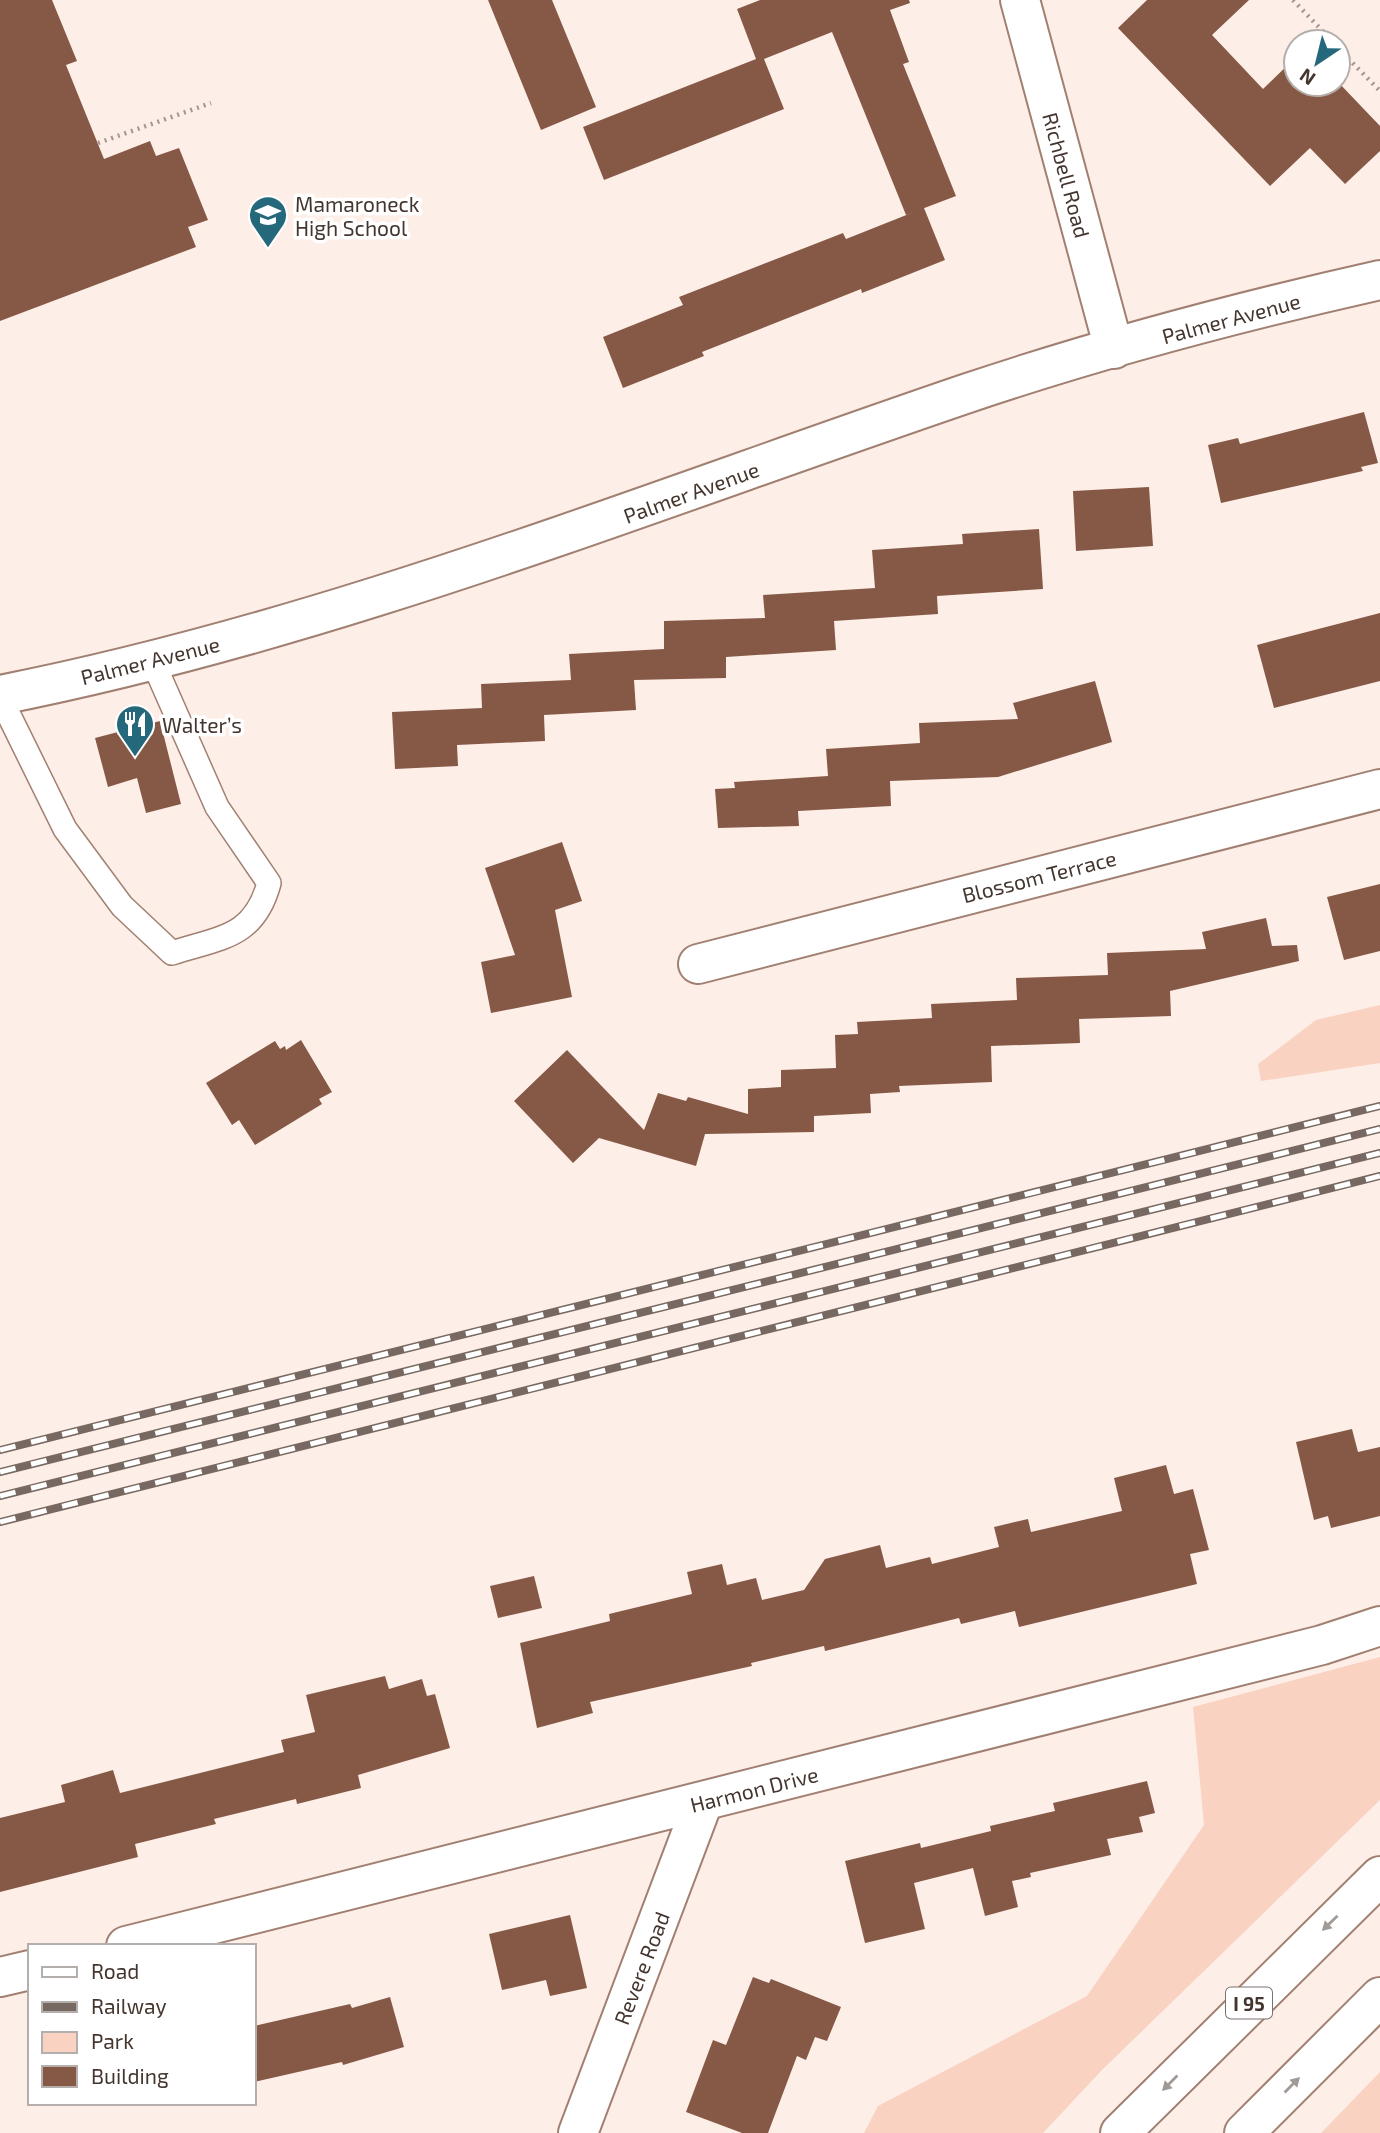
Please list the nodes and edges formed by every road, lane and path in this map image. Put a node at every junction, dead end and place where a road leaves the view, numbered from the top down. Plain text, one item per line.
1 (1020, 0) edge
2 (1293, 0) edge
3 (1320, 28) edge
4 (1352, 63) edge
5 (1380, 92) edge
6 (211, 103) dead end
7 (98, 143) dead end
8 (1380, 280) edge
9 (1114, 349) junction
10 (153, 662) junction
11 (0, 696) edge
12 (1380, 789) edge
13 (698, 964) dead end
14 (1380, 1626) edge
15 (703, 1802) junction
16 (1380, 1876) edge
17 (134, 1944) edge
18 (28, 1970) edge
19 (0, 1977) edge
20 (1380, 1997) edge
21 (578, 2133) edge
22 (1120, 2133) edge
23 (1244, 2133) edge

1 - 9 main road, Richbell Road
2 - 3 path
4 - 5 path
6 - 7 path
8 - 9 main road, Palmer Avenue
9 - 10 main road, Palmer Avenue
10 - 11 main road, Palmer Avenue
10 - 11 lane
12 - 13 main road, Blossom Terrace
14 - 15 main road, Harmon Drive
15 - 17 main road, Harmon Drive
15 - 21 main road, Revere Road
16 -> 22 main road, I 95
18 - 19 main road
23 -> 20 main road

